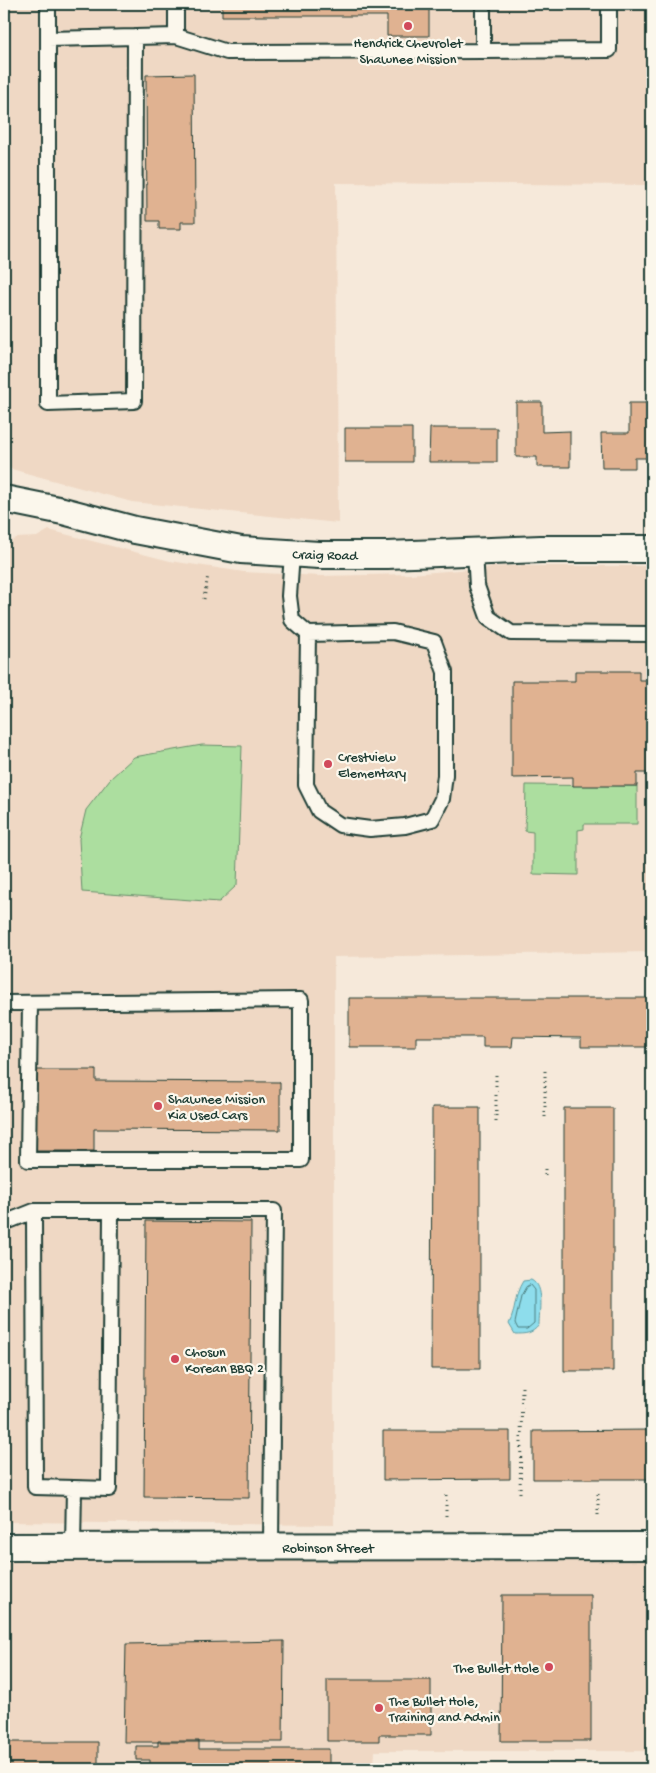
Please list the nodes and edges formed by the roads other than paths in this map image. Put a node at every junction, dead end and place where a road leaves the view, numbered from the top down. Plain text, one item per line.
1 (48, 4) edge
2 (176, 4) edge
3 (483, 4) edge
4 (609, 4) edge
5 (176, 36) junction
6 (135, 37) junction
7 (48, 40) junction
8 (483, 51) junction
9 (4, 499) edge
10 (652, 549) edge
11 (475, 552) junction
12 (292, 554) junction
13 (308, 634) junction
14 (652, 634) edge
15 (4, 1003) edge
16 (30, 1003) junction
17 (34, 1211) junction
18 (111, 1211) junction
19 (4, 1223) edge
20 (74, 1488) junction
21 (4, 1546) edge
22 (271, 1546) junction
23 (652, 1546) edge
24 (73, 1547) junction

1 - 7 lane
2 - 5 lane
3 - 8 lane
4 - 8 lane
5 - 6 lane
5 - 8 lane
6 - 7 lane
6 - 7 lane
9 - 12 street, Craig Road
10 - 11 street, Craig Road
11 - 12 street, Craig Road
11 - 14 lane
12 - 13 lane
13 - 13 lane
15 - 16 lane
16 - 16 lane
17 - 18 lane
17 - 19 lane
17 - 20 lane
18 - 20 lane
18 - 22 lane
20 - 24 lane
21 - 24 street, Robinson Street
22 - 23 street, Robinson Street
22 - 24 street, Robinson Street

